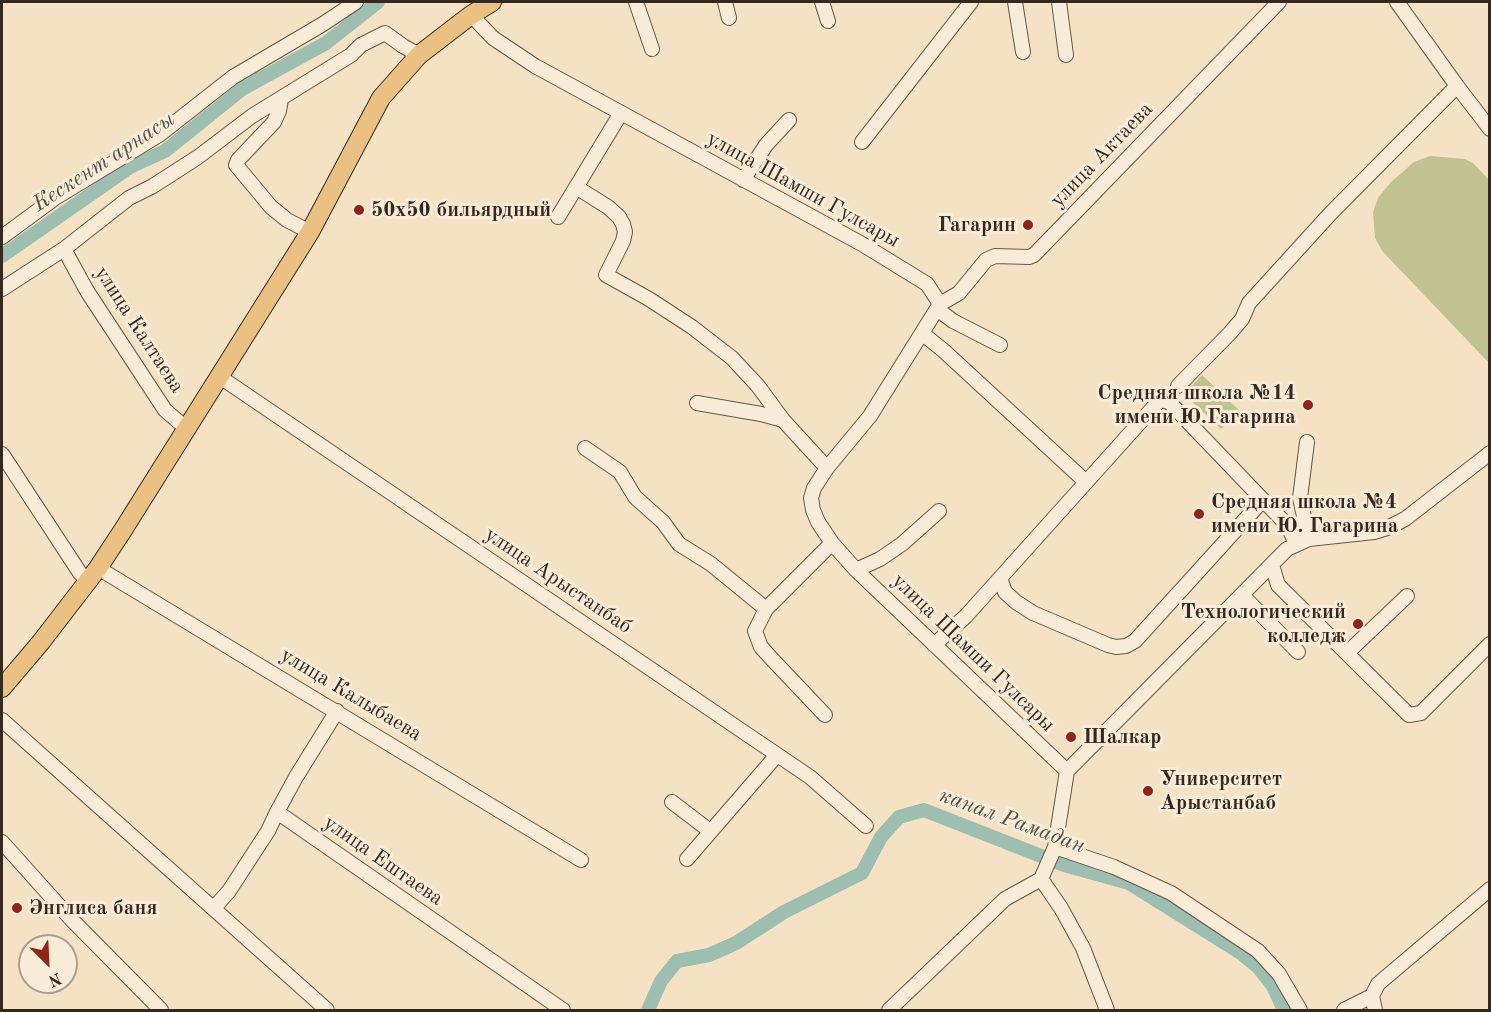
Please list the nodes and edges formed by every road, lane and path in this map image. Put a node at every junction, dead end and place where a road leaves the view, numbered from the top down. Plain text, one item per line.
1 (356, 2) edge
2 (492, 2) edge
3 (636, 2) edge
4 (724, 2) edge
5 (822, 2) edge
6 (971, 2) edge
7 (1015, 2) edge
8 (1059, 2) edge
9 (1279, 2) edge
10 (1397, 2) edge
11 (471, 15) junction
12 (729, 18) dead end
13 (828, 21) dead end
14 (651, 49) dead end
15 (1023, 52) dead end
16 (420, 55) junction
17 (1066, 55) dead end
18 (1456, 86) junction
19 (281, 99) junction
20 (621, 113) junction
21 (789, 120) dead end
22 (1490, 129) edge
23 (862, 142) dead end
24 (743, 180) junction
25 (576, 187) junction
26 (558, 217) dead end
27 (310, 232) junction
28 (2, 237) edge
29 (64, 249) junction
30 (2, 290) edge
31 (938, 307) junction
32 (922, 334) junction
33 (1000, 345) dead end
34 (220, 377) junction
35 (1178, 386) dead end
36 (697, 404) dead end
37 (783, 420) junction
38 (189, 425) junction
39 (1307, 442) dead end
40 (585, 448) dead end
41 (1490, 453) edge
42 (2, 454) edge
43 (827, 468) junction
44 (1086, 482) junction
45 (1262, 501) junction
46 (939, 512) dead end
47 (1303, 541) junction
48 (832, 543) junction
49 (1272, 565) junction
50 (856, 570) junction
51 (93, 575) junction
52 (1000, 578) junction
53 (1242, 595) junction
54 (1407, 597) dead end
55 (980, 601) junction
56 (1016, 602) junction
57 (766, 609) junction
58 (938, 642) junction
59 (1490, 644) edge
60 (1298, 652) dead end
61 (1347, 653) junction
62 (2, 688) edge
63 (337, 711) junction
64 (825, 715) dead end
65 (2, 720) edge
66 (777, 755) junction
67 (1067, 771) junction
68 (672, 802) dead end
69 (276, 812) junction
70 (866, 826) dead end
71 (710, 831) junction
72 (2, 842) edge
73 (1054, 848) junction
74 (687, 859) dead end
75 (581, 860) dead end
76 (1043, 875) junction
77 (1490, 889) edge
78 (214, 908) junction
79 (1372, 996) junction
80 (161, 1011) edge
81 (327, 1011) edge
82 (563, 1011) edge
83 (889, 1011) edge
84 (1107, 1011) edge
85 (1300, 1011) edge
86 (1344, 1011) edge
87 (1375, 1011) edge

1 - 28 street
2 - 11 main road
3 - 14 street
4 - 12 street
5 - 13 street
6 - 23 street
7 - 15 street
8 - 17 street
9 - 31 street, улица Актаева
10 - 18 street
11 - 16 main road
11 - 20 street, улица Шамши Гулсары
16 - 19 street
16 - 27 main road
18 - 22 street
18 - 35 street
19 - 27 street
19 - 29 street
20 - 24 street, улица Шамши Гулсары
20 - 25 street
21 - 24 street
24 - 31 street, улица Шамши Гулсары
25 - 26 street
25 - 37 street
27 - 34 main road
29 - 30 street
29 - 38 street, улица Калтаева
31 - 32 street, улица Шамши Гулсары
31 - 33 street
32 - 43 street, улица Шамши Гулсары
32 - 44 street
34 - 38 main road
34 - 66 street, улица Арыстанбаб
36 - 37 street
37 - 43 street
38 - 51 main road
39 - 47 street
40 - 57 street
41 - 47 street
42 - 51 street
43 - 48 street, улица Шамши Гулсары
44 - 45 street
44 - 52 street
45 - 47 street
45 - 56 street
46 - 50 street
47 - 49 street
48 - 50 street, улица Шамши Гулсары
48 - 57 street
49 - 53 street
49 - 61 street
50 - 58 street, улица Шамши Гулсары
51 - 62 main road
51 - 63 street, улица Калыбаева
52 - 55 street
52 - 56 street
53 - 60 street
53 - 67 street
54 - 61 street
55 - 56 street
55 - 58 street
57 - 64 street
58 - 67 street, улица Шамши Гулсары
59 - 61 street
63 - 69 street
63 - 75 street, улица Калыбаева
65 - 78 street
66 - 70 street, улица Арыстанбаб
66 - 71 street
67 - 73 street
68 - 71 street
69 - 78 street
69 - 82 street, улица Ештаева
71 - 74 street
72 - 80 street
73 - 76 street
73 - 85 street
76 - 83 street
76 - 84 street
77 - 79 street
78 - 81 street
79 - 86 street
79 - 87 street

